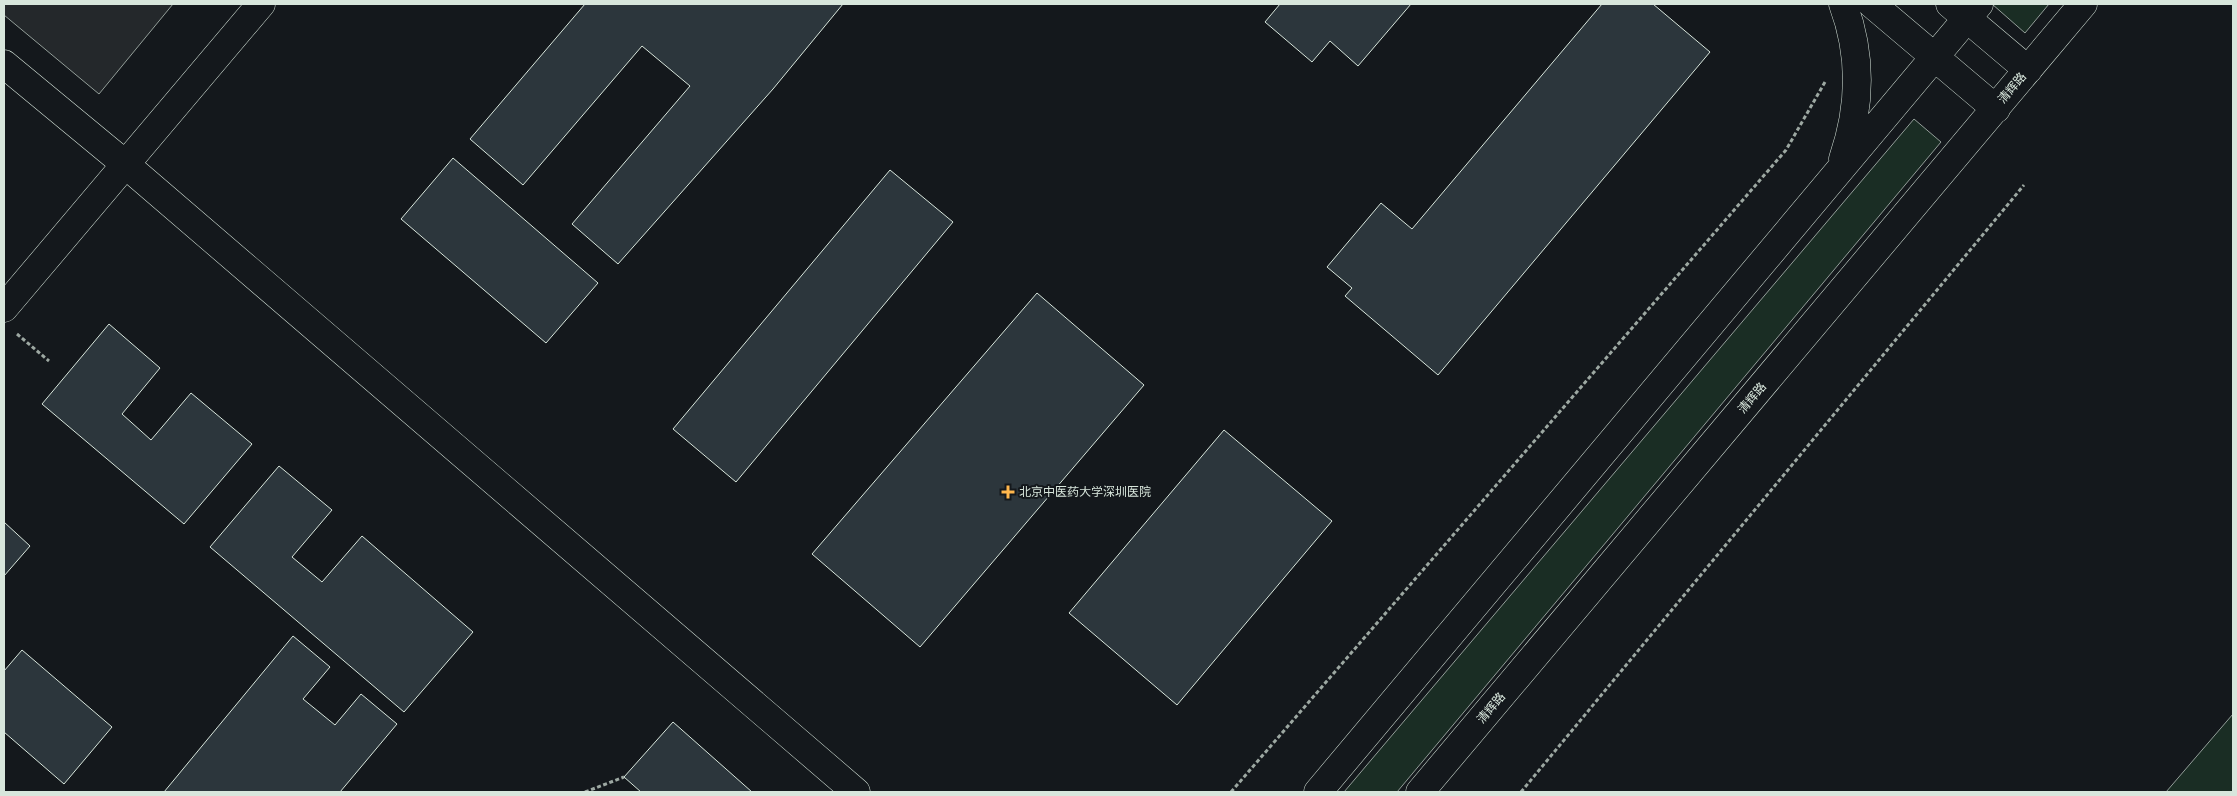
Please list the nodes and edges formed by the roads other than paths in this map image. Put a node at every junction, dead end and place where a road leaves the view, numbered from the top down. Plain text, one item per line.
1 (261, 4) edge
2 (1843, 4) edge
3 (1872, 4) edge
4 (2083, 4) edge
5 (1965, 9) edge
6 (1935, 57) junction
7 (4, 64) edge
8 (2028, 70) junction
9 (1996, 108) junction
10 (125, 164) junction
11 (1838, 172) junction
12 (8, 318) edge
13 (856, 792) edge
14 (1318, 792) edge
15 (1420, 792) edge

1 - 10 street
2 - 11 street
3 - 6 street
4 - 8 street, 清辉路
5 - 6 street
5 - 8 street
6 - 9 street
6 - 11 street
7 - 10 street
8 - 9 street, 清辉路
9 - 15 street, 清辉路
10 - 12 street
10 - 13 street
11 - 14 street

